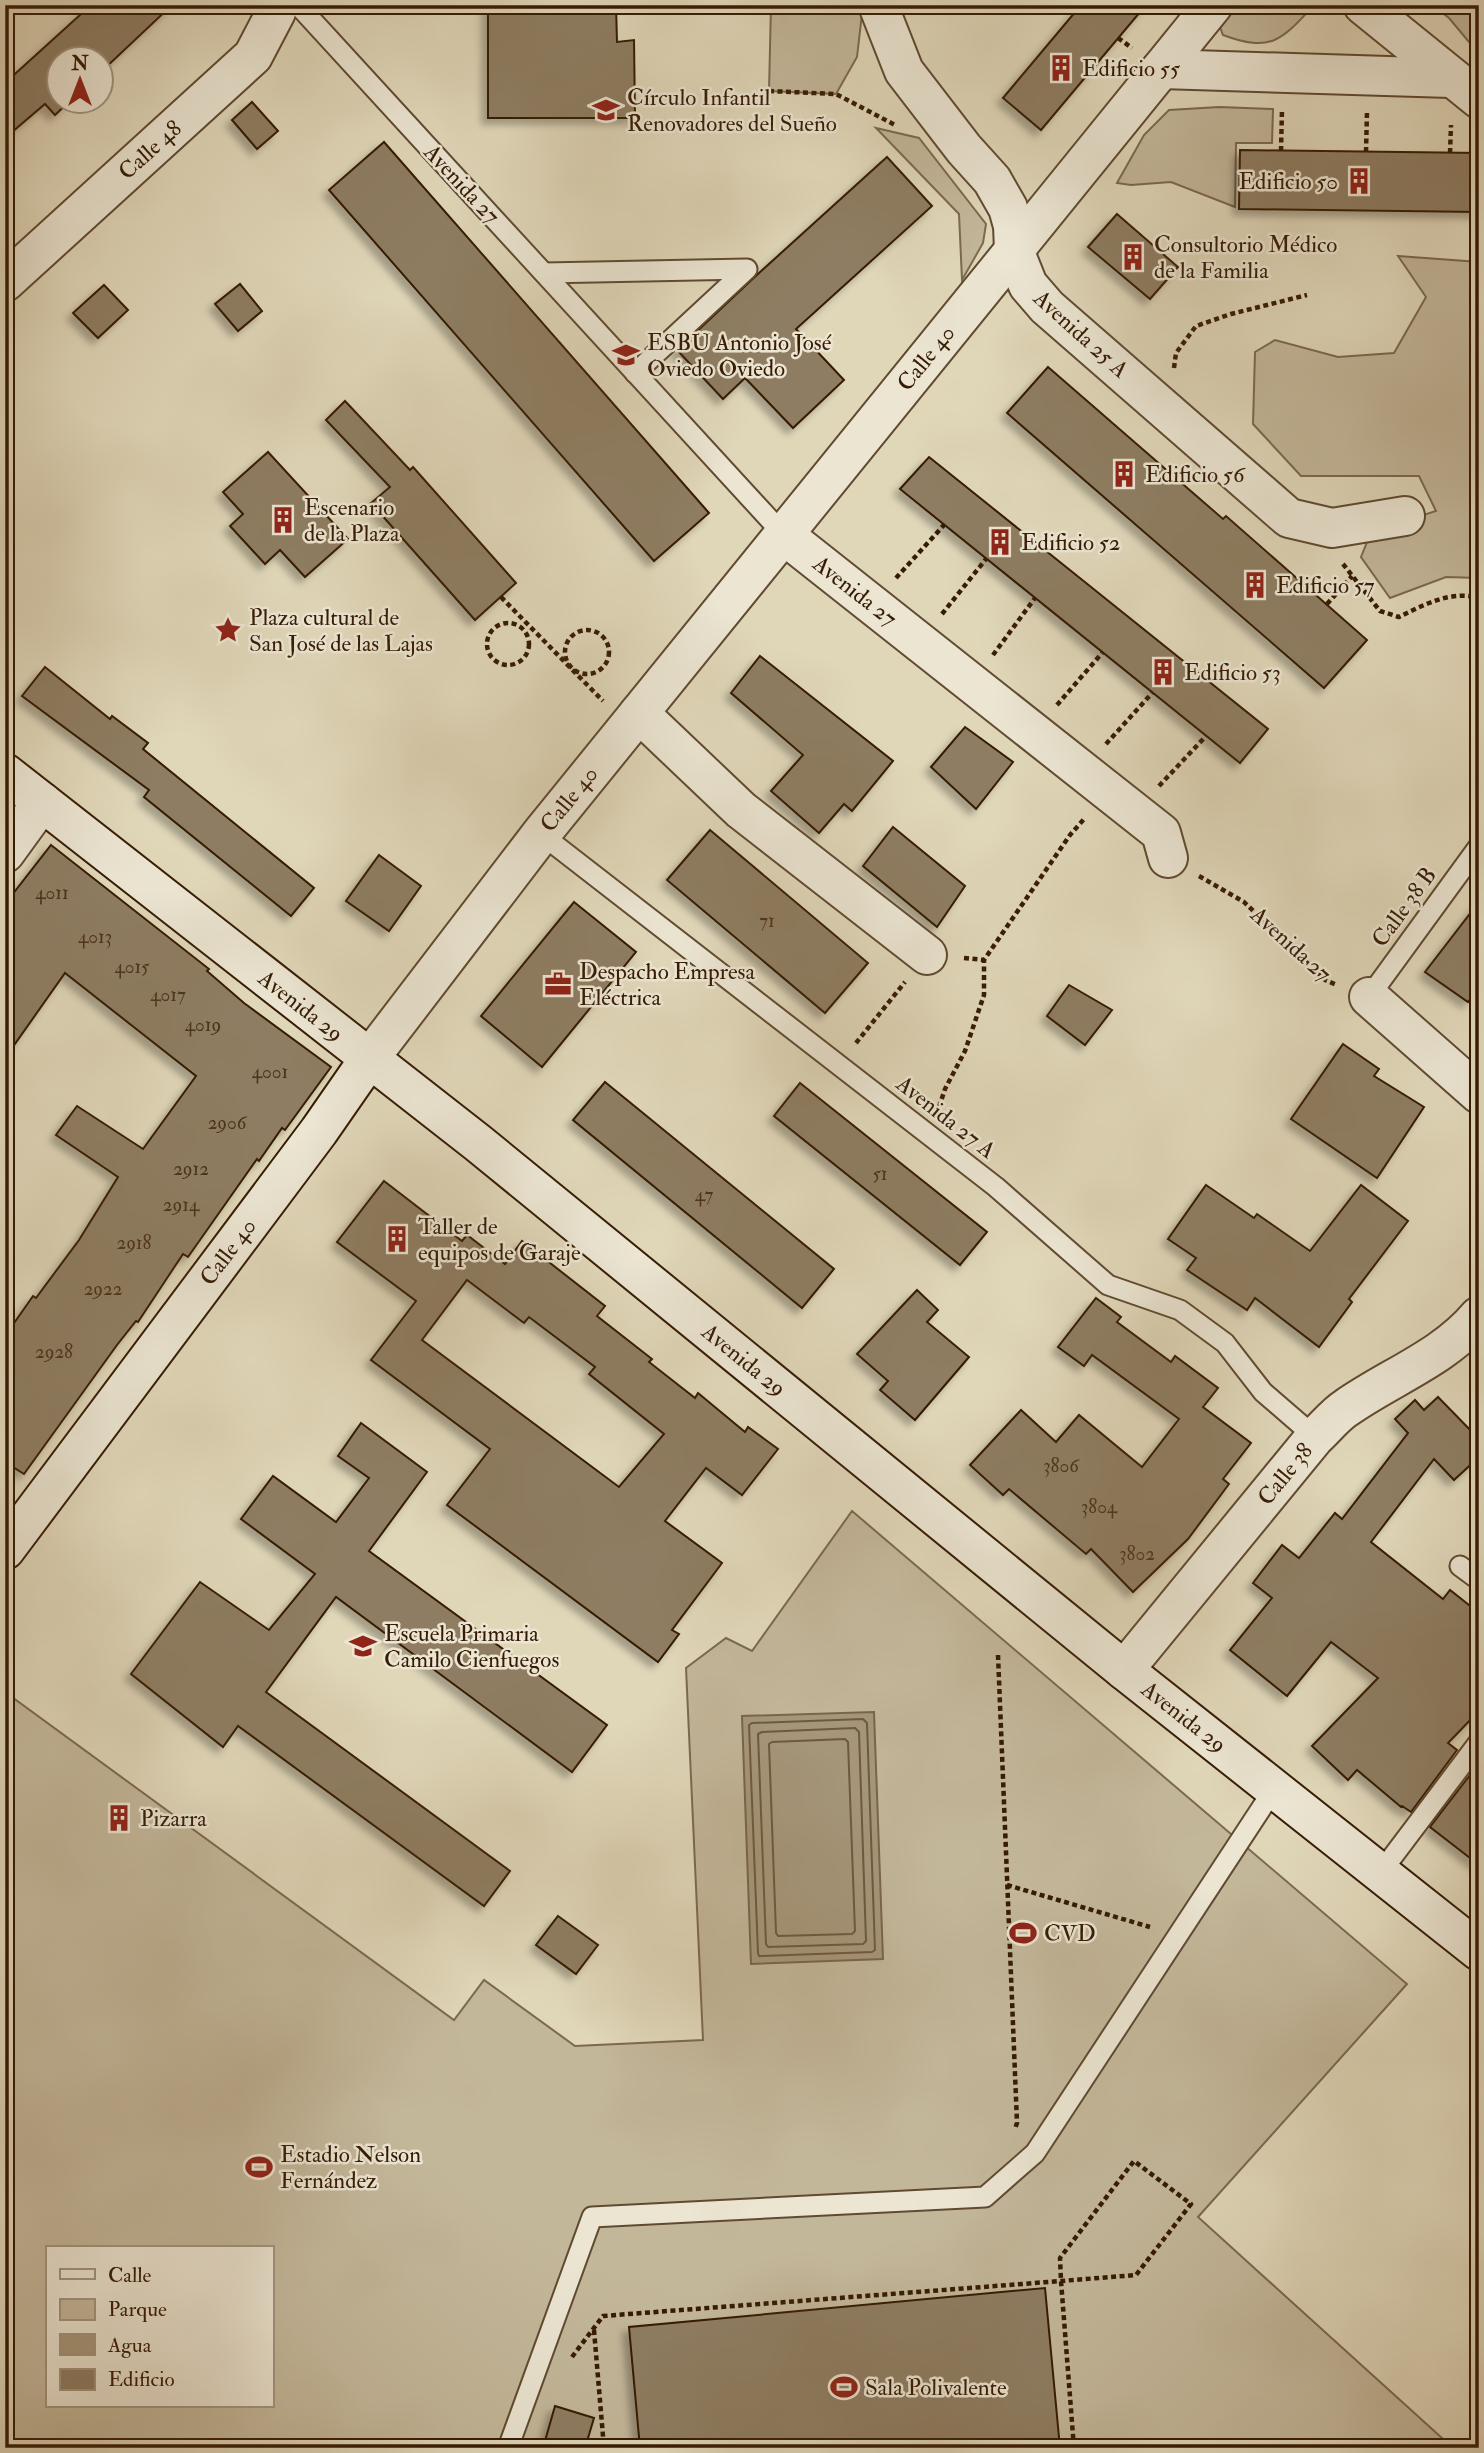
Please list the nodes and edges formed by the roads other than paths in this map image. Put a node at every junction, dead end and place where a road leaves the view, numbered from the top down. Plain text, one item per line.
1 (274, 5) edge
2 (298, 5) edge
3 (878, 5) edge
4 (1213, 5) edge
5 (1363, 5) edge
6 (1161, 69) junction
7 (1465, 89) edge
8 (1014, 250) junction
9 (544, 273) junction
10 (5, 282) edge
11 (635, 373) junction
12 (1405, 516) dead end
13 (783, 535) junction
14 (634, 720) junction
15 (5, 773) edge
16 (43, 803) junction
17 (541, 834) junction
18 (1479, 846) edge
19 (5, 853) edge
20 (1168, 858) road end
21 (927, 955) road end
22 (1369, 997) joint
23 (369, 1059) junction
24 (1479, 1094) edge
25 (1475, 1324) edge
26 (1315, 1437) junction
27 (5, 1550) edge
28 (1460, 1566) dead end
29 (1479, 1580) edge
30 (1124, 1670) junction
31 (1479, 1742) edge
32 (1274, 1788) junction
33 (1381, 1872) junction
34 (1479, 1951) edge
35 (508, 2448) edge

1 - 10 street, Calle 48
2 - 9 lane, Avenida 27
3 - 8 street, Avenida 25 A
4 - 6 street, Calle 40
5 - 7 street
6 - 7 street
6 - 8 street, Calle 40
8 - 12 street, Avenida 25 A
8 - 13 street, Calle 40
9 - 11 lane, Avenida 27
9 - 11 lane
11 - 13 lane, Avenida 27
13 - 14 street, Calle 40
13 - 20 street, Avenida 27
14 - 17 street, Calle 40
14 - 21 street
15 - 16 street, Avenida 29
16 - 19 street
16 - 23 street, Avenida 29
17 - 23 street, Calle 40
17 - 26 lane, Avenida 27 A
18 - 22 lane, Calle 38 B
22 - 24 street
23 - 27 street, Calle 40
23 - 30 street, Avenida 29
25 - 26 street, Calle 38
26 - 30 street, Calle 38
28 - 29 lane
30 - 32 street, Avenida 29
31 - 33 lane
32 - 33 street, Avenida 29
32 - 35 lane
33 - 34 street, Avenida 29

